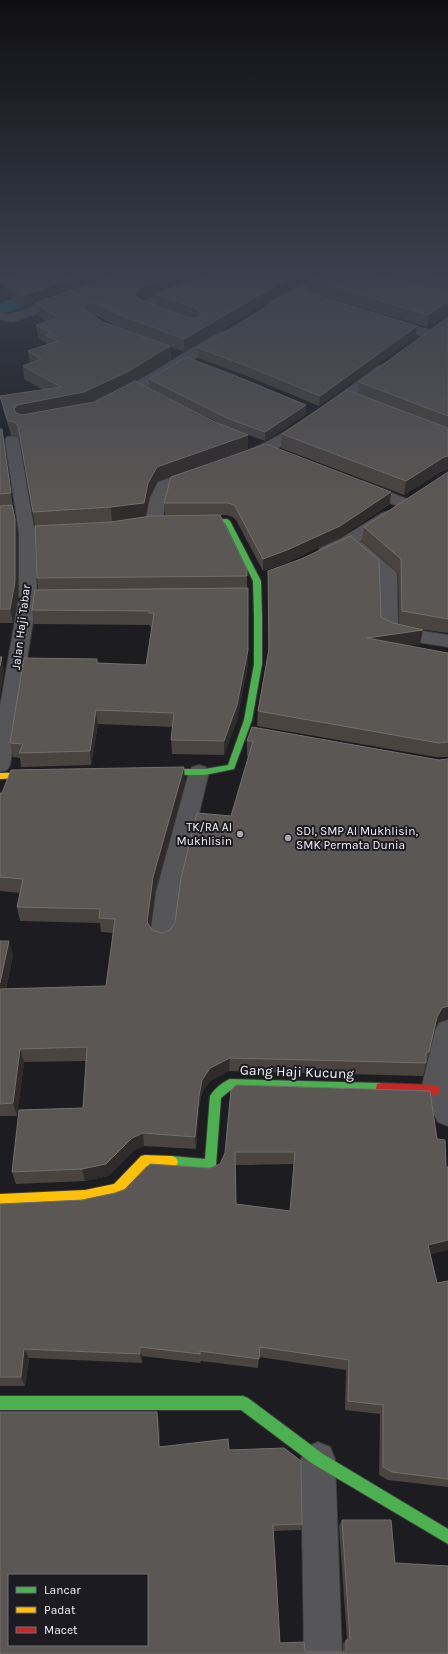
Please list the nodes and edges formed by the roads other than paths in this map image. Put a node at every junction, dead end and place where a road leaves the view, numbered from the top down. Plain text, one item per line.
1 (195, 352) edge
2 (171, 353) edge
3 (186, 358) junction
4 (396, 360) edge
5 (199, 364) edge
6 (136, 388) junction
7 (153, 396) edge
8 (103, 404) edge
9 (307, 408) edge
10 (321, 414) junction
11 (12, 440) dead end
12 (248, 441) edge
13 (268, 448) junction
14 (283, 454) edge
15 (231, 462) edge
16 (208, 469) edge
17 (348, 480) edge
18 (184, 522) edge
19 (119, 527) edge
20 (81, 530) edge
21 (27, 533) junction
22 (346, 543) junction
23 (313, 559) edge
24 (448, 641) edge
25 (0, 765) edge
26 (147, 772) edge
27 (199, 772) junction
28 (46, 775) edge
29 (0, 776) edge
30 (162, 936) edge
31 (448, 1031) edge
32 (434, 1090) junction
33 (448, 1113) edge
34 (0, 1200) edge
35 (0, 1403) edge
36 (318, 1459) junction
37 (448, 1537) edge
38 (323, 1654) edge

1 - 3 street
2 - 3 street
3 - 5 street
3 - 6 street
4 - 10 street
6 - 7 street
6 - 8 street
9 - 10 street
10 - 13 street
11 - 21 street, Jalan Haji Tabar
12 - 13 street
13 - 14 street
13 - 15 street
16 - 19 street
17 - 22 street
18 - 27 street
20 - 21 street
21 - 25 street, Jalan Haji Tabar
22 - 23 street
22 - 24 street
26 - 27 street
27 - 30 street
28 - 29 street
31 - 32 street
32 - 33 street
32 - 34 street, Gang Haji Kucung
35 - 36 street
36 - 37 street
36 - 38 street

